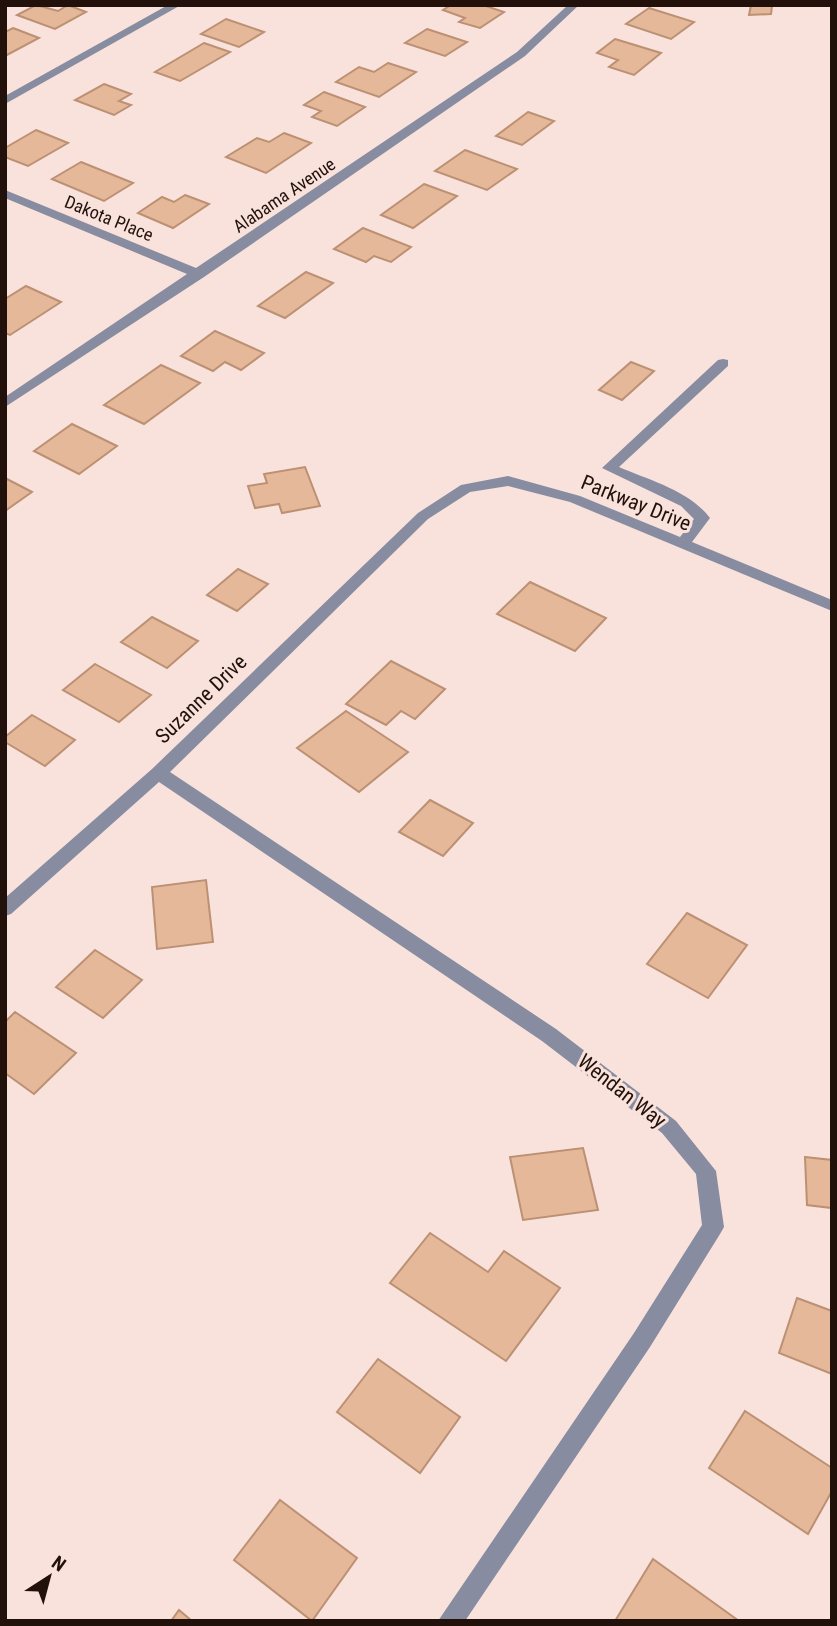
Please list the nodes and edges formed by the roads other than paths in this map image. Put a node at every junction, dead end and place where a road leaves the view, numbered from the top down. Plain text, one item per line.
1 (176, 5) edge
2 (574, 5) edge
3 (5, 101) edge
4 (5, 194) edge
5 (199, 274) junction
6 (723, 363) dead end
7 (5, 403) edge
8 (423, 516) joint
9 (681, 544) junction
10 (832, 606) edge
11 (158, 773) junction
12 (5, 909) edge
13 (450, 1621) edge

1 - 3 street
2 - 5 street, Alabama Avenue
4 - 5 street, Dakota Place
5 - 7 street, Alabama Avenue
6 - 9 street
8 - 9 street, Parkway Drive
8 - 11 street, Suzanne Drive
9 - 10 street, Parkway Drive
11 - 12 street, Suzanne Drive
11 - 13 street, Wendan Way

